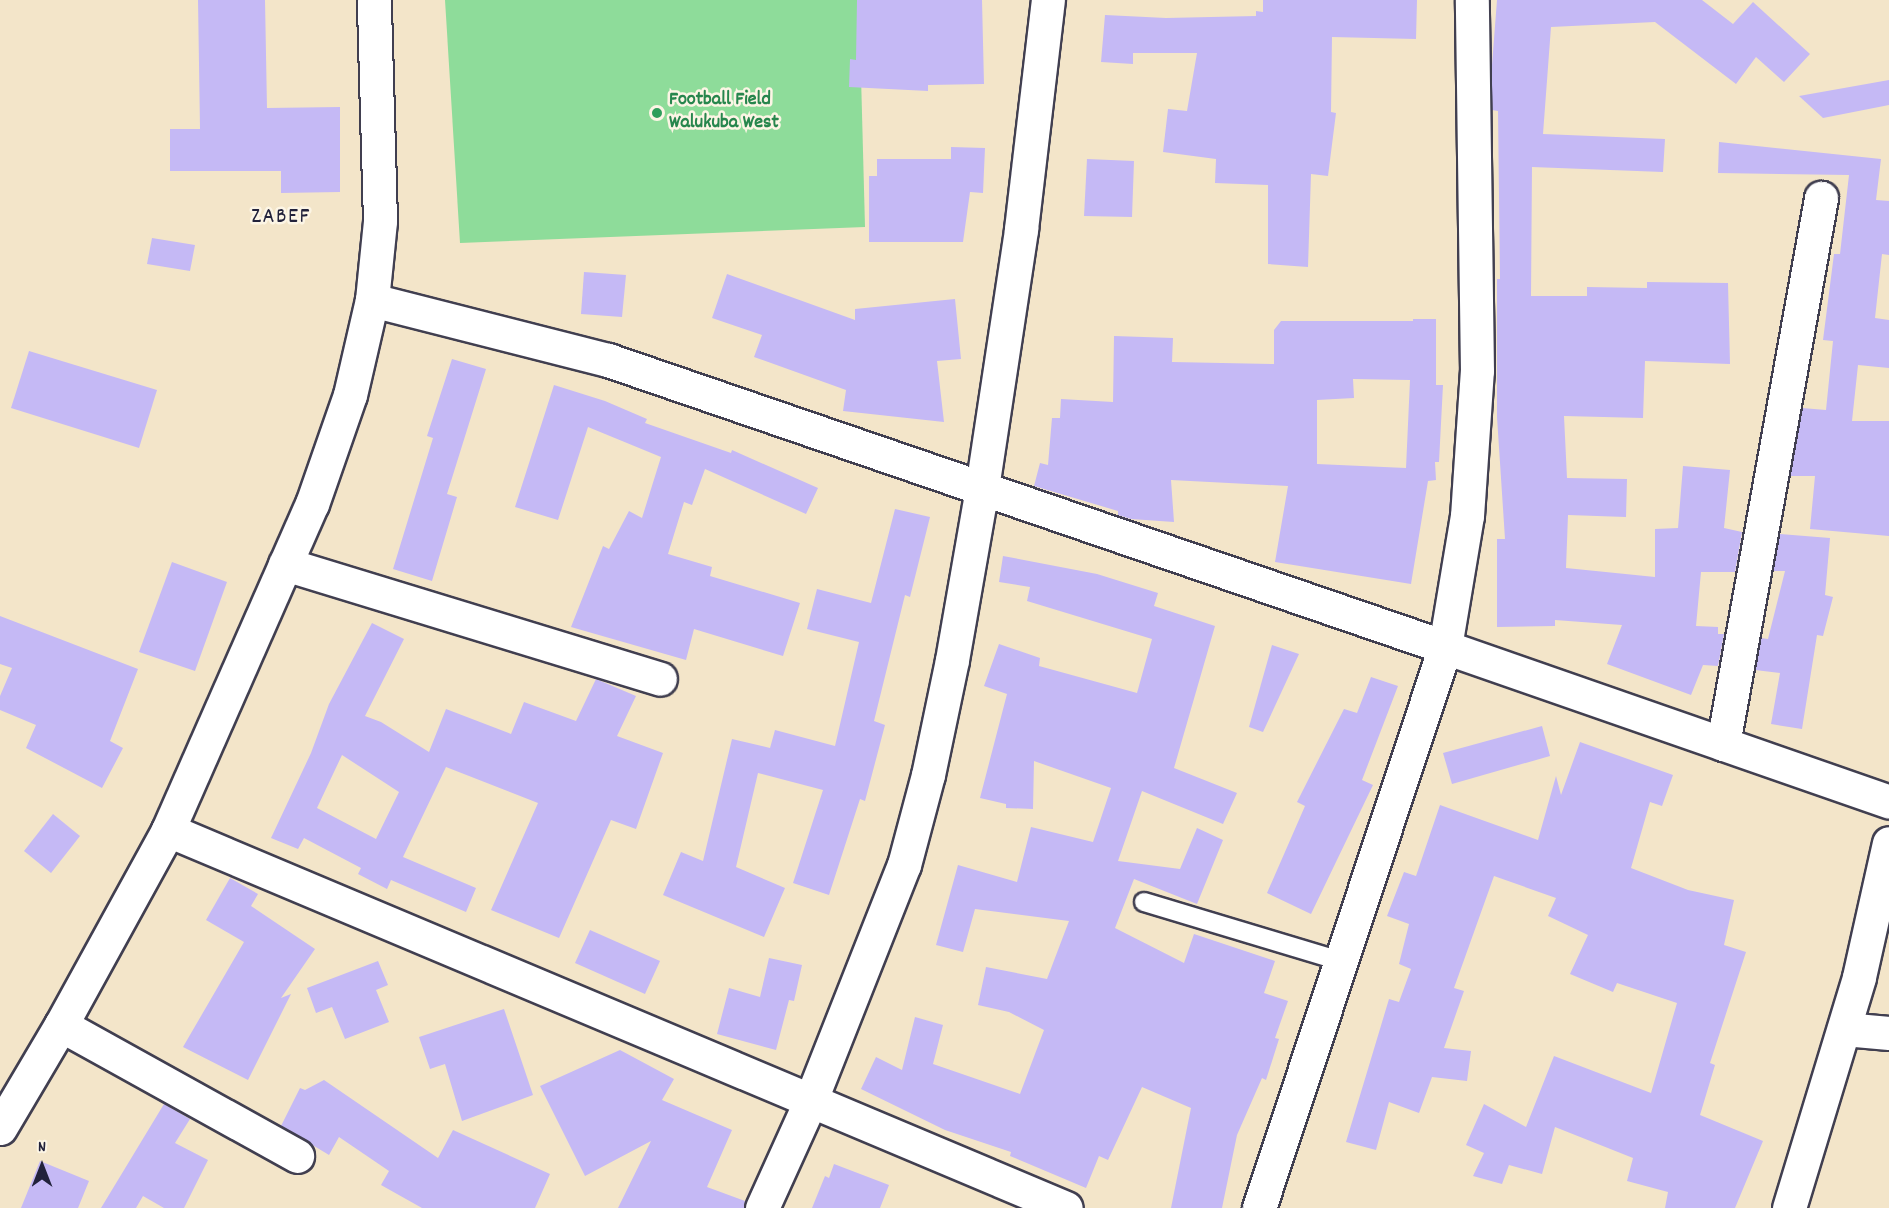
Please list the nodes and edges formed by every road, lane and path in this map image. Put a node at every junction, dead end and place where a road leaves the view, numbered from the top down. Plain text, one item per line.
1 (374, 0) edge
2 (1048, 0) edge
3 (1472, 0) edge
4 (1821, 198) dead end
5 (372, 300) junction
6 (982, 488) junction
7 (285, 564) junction
8 (1445, 646) junction
9 (660, 679) dead end
10 (1723, 744) junction
11 (1889, 802) edge
12 (168, 830) junction
13 (1889, 843) edge
14 (1144, 902) dead end
15 (1341, 961) junction
16 (61, 1025) junction
17 (1844, 1029) junction
18 (1889, 1033) edge
19 (810, 1102) junction
20 (0, 1128) edge
21 (297, 1156) dead end
22 (1025, 1200) edge
23 (762, 1208) edge
24 (1066, 1208) edge
25 (1259, 1208) edge
26 (1789, 1208) edge

1 - 5 street
2 - 6 street
3 - 8 street
4 - 10 street
5 - 6 street
5 - 7 street
6 - 8 street
6 - 19 street
7 - 9 street
7 - 12 street
8 - 10 street
8 - 15 street
10 - 11 street
12 - 16 street
12 - 19 street
13 - 17 street
14 - 15 lane
15 - 25 street
16 - 20 street
16 - 21 street
17 - 18 street
17 - 26 street
19 - 22 street
19 - 23 street
22 - 24 street

